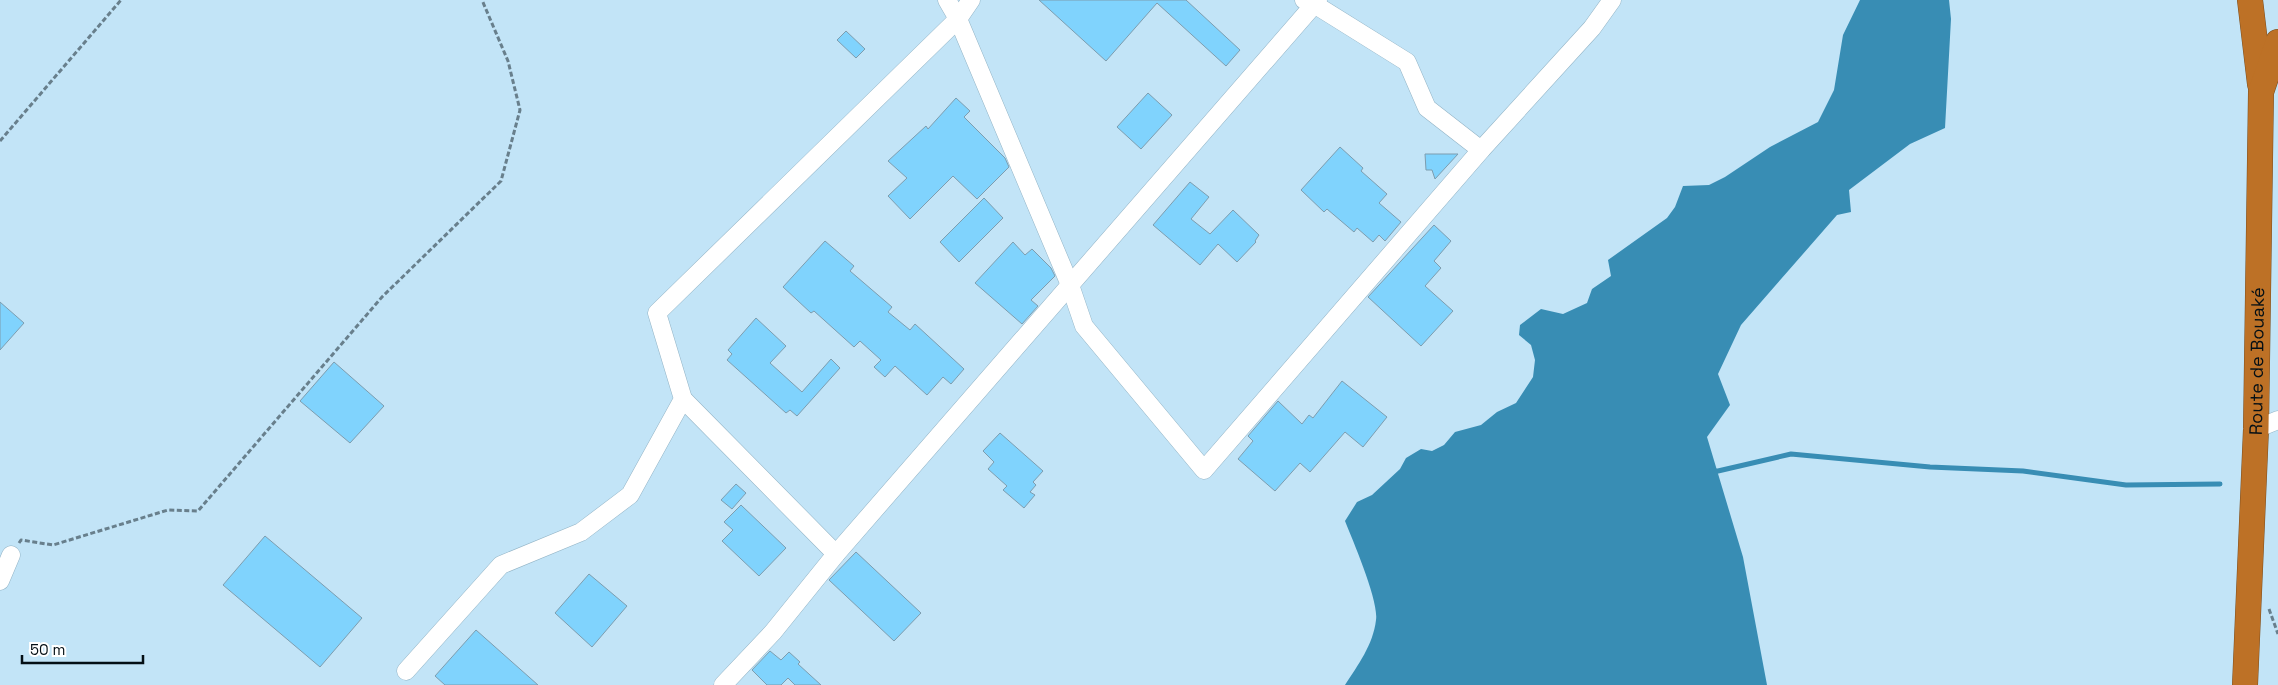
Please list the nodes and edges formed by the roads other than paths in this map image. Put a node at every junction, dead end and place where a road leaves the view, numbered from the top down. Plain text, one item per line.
1 (947, 0) edge
2 (971, 0) edge
3 (1612, 0) edge
4 (2250, 0) edge
5 (1312, 1) edge
6 (958, 18) junction
7 (2278, 42) edge
8 (2261, 92) junction
9 (1481, 150) junction
10 (1070, 285) junction
11 (683, 399) junction
12 (2267, 424) edge
13 (836, 554) junction
14 (11, 555) road end
15 (0, 581) edge
16 (406, 671) dead end
17 (724, 685) edge
18 (2245, 685) edge

1 - 6 street
2 - 6 street
3 - 9 street
4 - 8 highway
5 - 9 street
5 - 10 street
6 - 10 street
6 - 11 street
7 - 8 highway, Route de Bouaké
8 - 12 highway, Route de Bouaké
9 - 10 street
10 - 13 street
11 - 13 street
11 - 16 street
12 - 18 highway, Route de Bouaké
13 - 17 street
14 - 15 street

